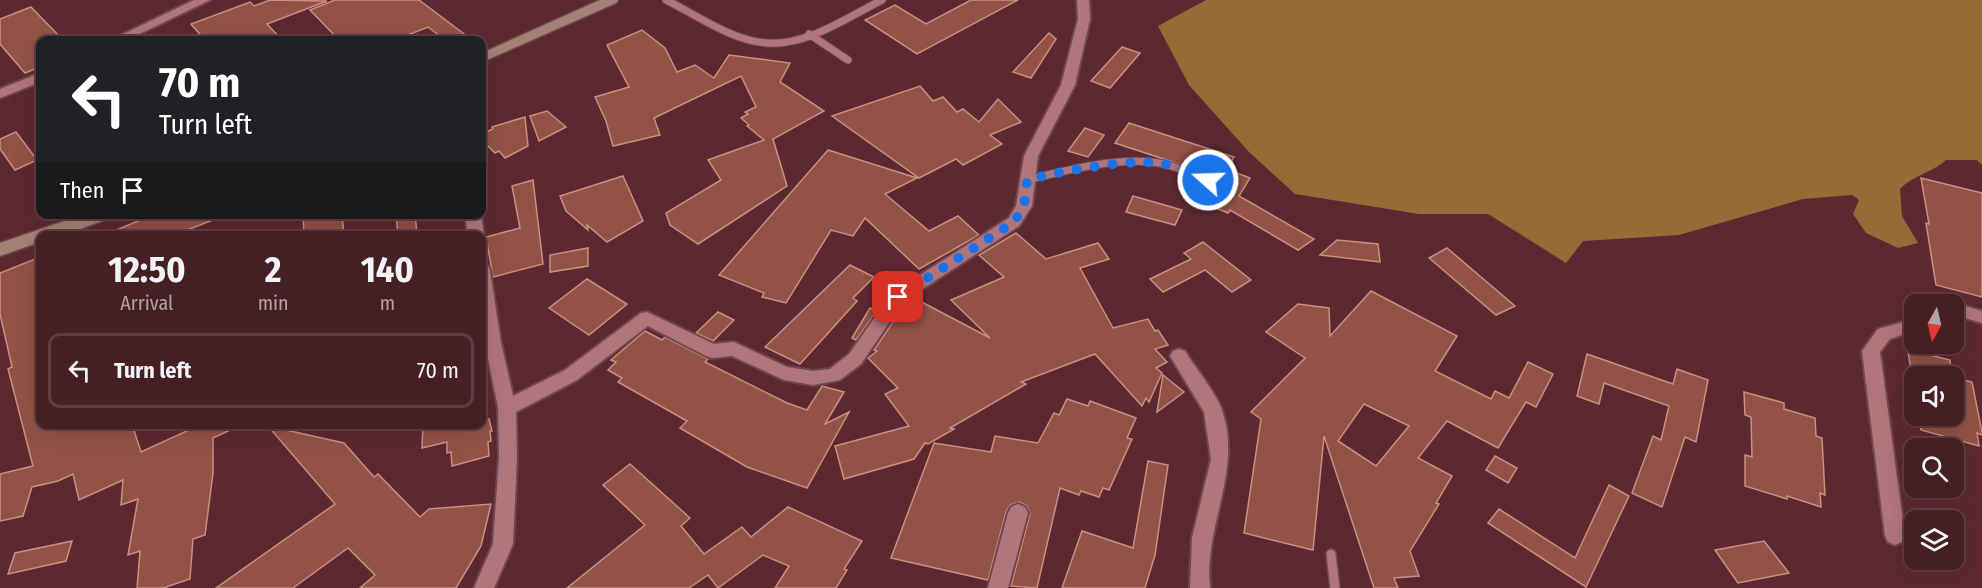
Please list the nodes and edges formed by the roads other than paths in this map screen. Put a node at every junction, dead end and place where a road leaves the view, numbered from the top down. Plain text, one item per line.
1 (204, 0) edge
2 (610, 0) edge
3 (666, 0) edge
4 (882, 0) edge
5 (1083, 0) edge
6 (809, 34) junction
7 (127, 36) edge
8 (486, 56) edge
9 (848, 60) dead end
10 (36, 79) edge
11 (0, 94) edge
12 (1027, 180) junction
13 (1208, 180) dead end
14 (90, 219) edge
15 (55, 231) edge
16 (36, 238) edge
17 (0, 250) edge
18 (486, 299) edge
19 (1964, 312) edge
20 (1982, 317) edge
21 (1904, 328) edge
22 (1179, 356) dead end
23 (507, 408) junction
24 (1018, 513) dead end
25 (1895, 536) dead end
26 (1331, 554) dead end
27 (484, 588) edge
28 (998, 588) edge
29 (1200, 588) edge
30 (1335, 588) edge

1 - 7 street
2 - 8 main road
3 - 6 lane
4 - 6 lane
5 - 12 street
6 - 9 lane
10 - 11 street
12 - 13 lane
12 - 23 street
14 - 15 main road
16 - 17 main road
18 - 23 street
19 - 20 street
21 - 25 street
22 - 29 street
23 - 27 street
24 - 28 street
26 - 30 lane

